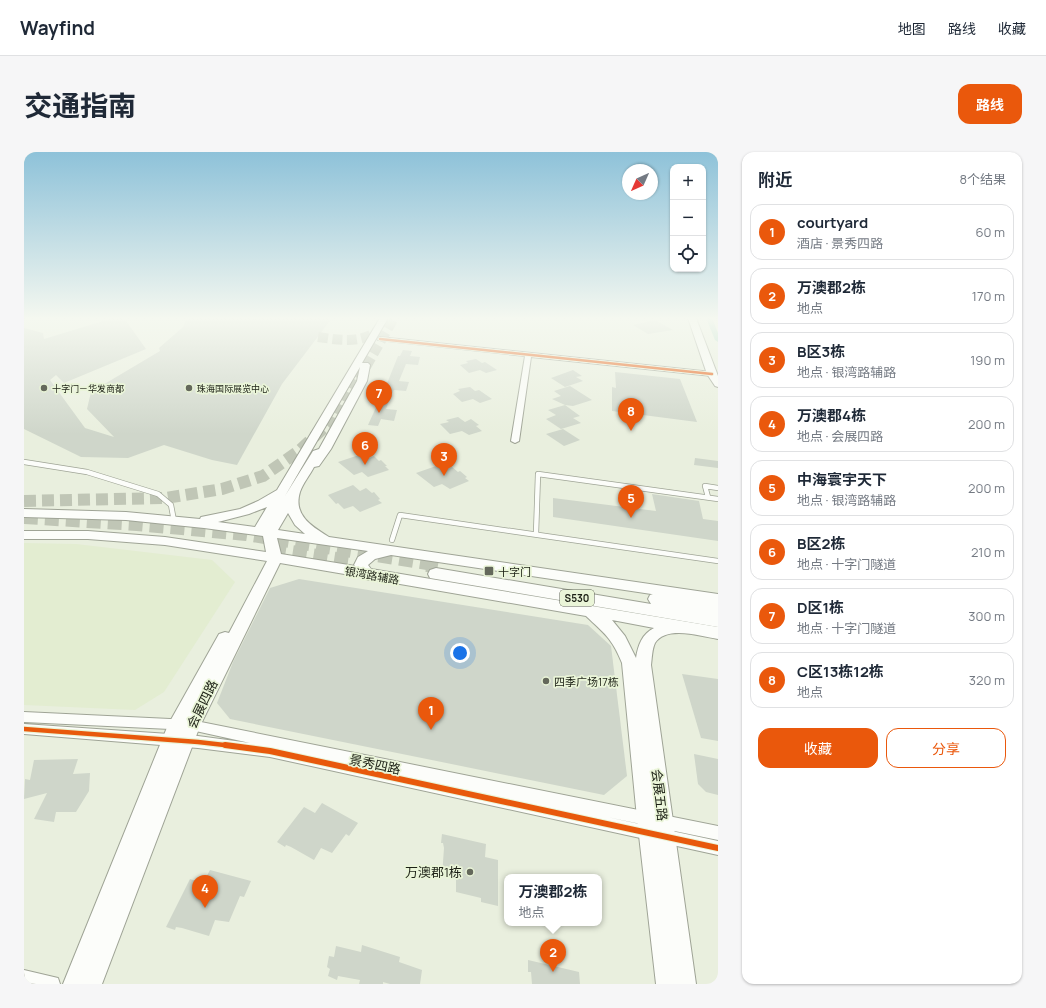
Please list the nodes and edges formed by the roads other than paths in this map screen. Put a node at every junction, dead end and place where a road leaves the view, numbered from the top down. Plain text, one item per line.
1 (363, 357) edge
2 (370, 357) edge
3 (528, 357) edge
4 (548, 357) edge
5 (709, 357) edge
6 (710, 357) edge
7 (715, 372) edge
8 (718, 384) edge
9 (515, 441) dead end
10 (317, 453) dead end
11 (24, 462) edge
12 (293, 487) junction
13 (718, 488) edge
14 (708, 498) junction
15 (718, 499) edge
16 (24, 513) edge
17 (180, 522) junction
18 (264, 533) junction
19 (536, 534) junction
20 (24, 535) edge
21 (326, 542) junction
22 (395, 545) junction
23 (270, 558) junction
24 (718, 561) edge
25 (368, 575) junction
26 (718, 599) edge
27 (718, 609) edge
28 (590, 612) junction
29 (718, 621) edge
30 (679, 626) junction
31 (718, 632) edge
32 (24, 717) edge
33 (24, 729) edge
34 (181, 733) junction
35 (656, 827) junction
36 (718, 833) edge
37 (718, 848) edge
38 (24, 978) edge
39 (52, 984) edge
40 (75, 984) edge
41 (90, 984) edge
42 (668, 984) edge
43 (684, 984) edge

1 - 12 main road
2 - 12 main road
3 - 9 street
4 - 7 street
5 - 7 main road
6 - 7 main road
7 - 8 main road
10 - 12 main road
11 - 17 lane
12 - 17 main road
12 - 18 main road
12 - 21 main road
13 - 14 lane
14 - 15 lane
14 - 19 lane
16 - 17 main road
17 - 18 main road
18 - 21 main road
18 - 23 main road
19 - 22 lane
19 - 24 lane
20 - 23 main road, 银湾路辅路
21 - 22 main road
22 - 25 main road
22 - 26 main road
23 - 25 main road, 银湾路辅路
23 - 34 main road, 会展四路
25 - 28 main road, 银湾路辅路
27 - 29 highway, S530
28 - 30 main road, 银湾路辅路
28 - 35 main road, 会展五路
30 - 31 main road, 银湾路辅路
30 - 35 main road, 会展五路
32 - 34 street, 景秀四路
33 - 34 street, 景秀四路
34 - 35 street, 景秀四路
34 - 40 main road, 会展四路
34 - 41 main road, 会展四路
35 - 36 street, 景秀四路
35 - 37 street, 景秀四路
35 - 42 main road, 会展五路
35 - 43 main road, 会展五路
38 - 39 street

